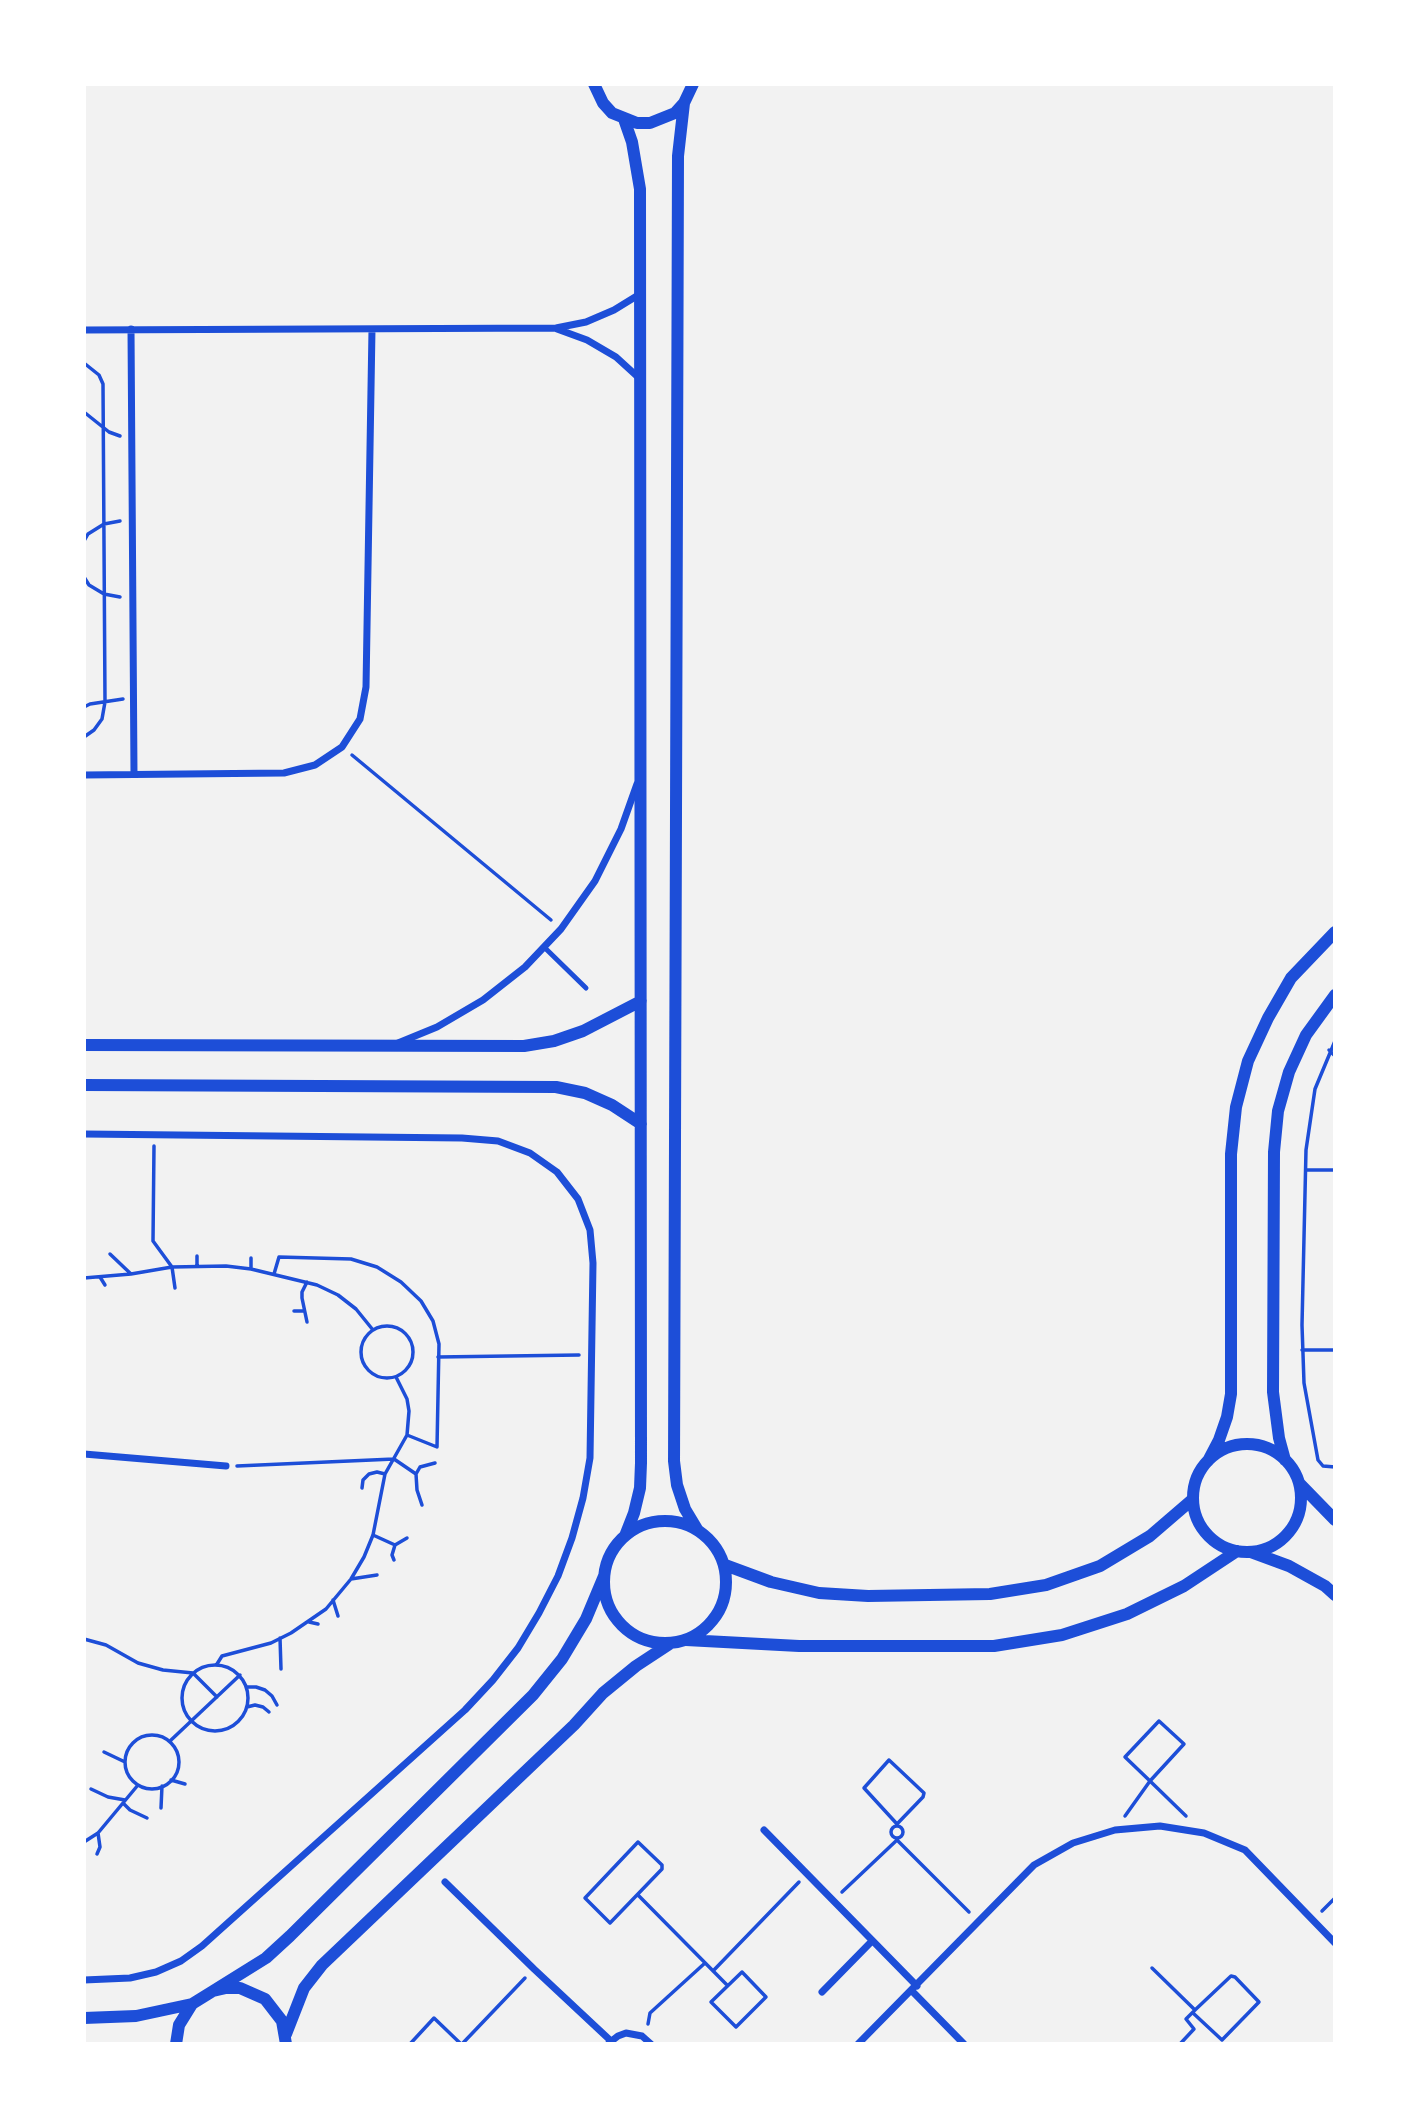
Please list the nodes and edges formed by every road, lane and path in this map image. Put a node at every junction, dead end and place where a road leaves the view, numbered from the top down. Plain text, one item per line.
1 (582, 84) edge
2 (693, 84) edge
3 (595, 88) edge
4 (684, 103) junction
5 (624, 119) junction
6 (640, 294) junction
7 (556, 328) junction
8 (372, 329) junction
9 (84, 330) edge
10 (131, 330) junction
11 (84, 363) edge
12 (640, 379) junction
13 (84, 412) edge
14 (103, 428) junction
15 (131, 441) junction
16 (132, 518) junction
17 (104, 524) junction
18 (84, 541) edge
19 (84, 577) edge
20 (89, 584) junction
21 (84, 591) edge
22 (104, 594) junction
23 (133, 598) junction
24 (133, 698) junction
25 (105, 702) junction
26 (84, 707) edge
27 (84, 737) edge
28 (342, 747) junction
29 (640, 773) junction
30 (134, 774) junction
31 (84, 775) edge
32 (561, 929) junction
33 (1335, 932) edge
34 (544, 947) junction
35 (586, 988) dead end
36 (1335, 995) edge
37 (641, 1001) junction
38 (1335, 1041) edge
39 (84, 1045) edge
40 (387, 1047) junction
41 (1329, 1050) junction
42 (1335, 1056) edge
43 (84, 1085) edge
44 (641, 1124) junction
45 (84, 1134) edge
46 (155, 1135) junction
47 (1305, 1170) junction
48 (1335, 1170) edge
49 (110, 1254) dead end
50 (197, 1256) dead end
51 (251, 1258) dead end
52 (197, 1266) junction
53 (172, 1267) junction
54 (251, 1269) junction
55 (131, 1274) junction
56 (274, 1274) junction
57 (100, 1277) junction
58 (84, 1278) edge
59 (307, 1282) junction
60 (105, 1285) dead end
61 (175, 1288) dead end
62 (293, 1311) dead end
63 (304, 1311) junction
64 (307, 1322) dead end
65 (373, 1330) junction
66 (1302, 1350) junction
67 (1335, 1350) edge
68 (591, 1355) junction
69 (438, 1357) junction
70 (396, 1377) junction
71 (407, 1435) junction
72 (84, 1454) edge
73 (394, 1459) junction
74 (1285, 1460) junction
75 (1208, 1461) junction
76 (435, 1463) dead end
77 (226, 1466) joint
78 (1335, 1466) edge
79 (385, 1474) junction
80 (416, 1474) junction
81 (1299, 1483) junction
82 (362, 1488) dead end
83 (1193, 1499) junction
84 (422, 1505) dead end
85 (1335, 1520) edge
86 (698, 1529) junction
87 (373, 1535) junction
88 (625, 1536) junction
89 (407, 1538) dead end
90 (395, 1545) junction
91 (1244, 1551) junction
92 (394, 1560) dead end
93 (725, 1565) junction
94 (377, 1575) dead end
95 (604, 1576) junction
96 (352, 1579) junction
97 (1335, 1595) edge
98 (333, 1600) junction
99 (338, 1616) dead end
100 (309, 1622) junction
101 (318, 1624) dead end
102 (280, 1638) junction
103 (84, 1639) edge
104 (686, 1640) junction
105 (671, 1643) junction
106 (217, 1664) junction
107 (281, 1669) dead end
108 (193, 1673) junction
109 (240, 1675) junction
110 (247, 1687) junction
111 (216, 1697) junction
112 (276, 1705) dead end
113 (247, 1707) junction
114 (269, 1712) dead end
115 (191, 1721) junction
116 (170, 1742) junction
117 (104, 1752) dead end
118 (125, 1762) junction
119 (171, 1780) junction
120 (1150, 1781) junction
121 (185, 1783) dead end
122 (138, 1785) junction
123 (162, 1786) junction
124 (91, 1790) dead end
125 (124, 1802) junction
126 (162, 1808) dead end
127 (147, 1818) dead end
128 (897, 1824) junction
129 (764, 1830) dead end
130 (1115, 1830) junction
131 (98, 1833) junction
132 (1203, 1833) junction
133 (897, 1840) junction
134 (84, 1842) edge
135 (97, 1854) dead end
136 (807, 1874) junction
137 (445, 1882) dead end
138 (638, 1895) junction
139 (1335, 1898) edge
140 (833, 1900) junction
141 (1314, 1921) junction
142 (979, 1922) junction
143 (872, 1941) junction
144 (1335, 1942) edge
145 (705, 1963) junction
146 (1152, 1968) dead end
147 (534, 1969) junction
148 (713, 1971) junction
149 (84, 1980) edge
150 (727, 1985) junction
151 (914, 1988) junction
152 (213, 1991) junction
153 (822, 1992) dead end
154 (192, 2004) junction
155 (1194, 2012) junction
156 (84, 2018) edge
157 (286, 2039) edge
158 (610, 2042) edge
159 (650, 2042) edge
160 (176, 2044) edge
161 (410, 2044) edge
162 (461, 2044) edge
163 (858, 2044) edge
164 (964, 2044) edge
165 (1180, 2044) edge

1 - 3 street
2 - 4 street
3 - 5 street
4 - 5 street
4 - 86 street
5 - 6 street
6 - 7 street
6 - 12 street
7 - 8 street
7 - 12 street
8 - 10 street
8 - 28 street
9 - 10 street
10 - 15 street
11 - 14 path
12 - 29 street
13 - 14 path
14 - 15 path
14 - 17 path
15 - 16 street
16 - 17 path
16 - 23 street
17 - 18 path
17 - 22 path
19 - 20 path
20 - 21 path
20 - 22 path
22 - 23 path
22 - 25 path
23 - 24 street
24 - 25 path
24 - 30 street
25 - 26 path
25 - 27 path
28 - 30 street
28 - 32 path
29 - 32 street
29 - 37 street
30 - 31 street
32 - 34 street
33 - 75 street
34 - 35 lane
34 - 40 street
36 - 74 street
37 - 40 street
37 - 44 street
38 - 41 path
39 - 40 street
41 - 42 path
41 - 47 path
43 - 44 street
44 - 88 street
45 - 46 street
46 - 53 path
46 - 68 street
47 - 48 path
47 - 66 path
49 - 55 path
50 - 52 path
51 - 54 path
52 - 53 path
52 - 54 path
53 - 55 path
53 - 61 path
54 - 56 path
55 - 57 path
56 - 59 path
56 - 69 path
57 - 58 path
57 - 60 path
59 - 63 path
59 - 65 path
62 - 63 path
63 - 64 path
65 - 70 path
65 - 70 path
66 - 67 path
66 - 78 path
68 - 69 path
68 - 149 street
69 - 71 path
70 - 71 path
71 - 73 path
72 - 77 street
73 - 77 path
73 - 79 path
73 - 80 path
74 - 75 street
74 - 81 street
75 - 83 street
76 - 80 path
79 - 82 path
79 - 87 path
80 - 84 path
81 - 85 street
81 - 91 street
83 - 91 street
83 - 93 street
86 - 88 street
86 - 93 street
87 - 90 path
87 - 96 path
88 - 95 street
89 - 90 path
90 - 92 path
91 - 97 street
91 - 104 street
93 - 104 street
94 - 96 path
95 - 105 street
95 - 152 street
96 - 98 path
98 - 99 path
98 - 100 path
100 - 101 path
100 - 102 path
102 - 106 path
102 - 107 path
103 - 108 path
104 - 105 street
105 - 157 street
106 - 108 path
106 - 109 path
108 - 111 path
108 - 115 path
109 - 110 path
109 - 111 path
110 - 112 path
110 - 113 path
111 - 115 path
113 - 114 path
113 - 115 path
115 - 116 path
116 - 118 path
116 - 119 path
117 - 118 path
118 - 122 path
119 - 121 path
119 - 123 path
120 - 120 path
120 - 130 path
120 - 132 path
122 - 123 path
122 - 125 path
123 - 126 path
124 - 125 path
125 - 127 path
125 - 131 path
128 - 128 path
128 - 133 path
128 - 133 path
129 - 136 street
130 - 132 street
130 - 142 street
131 - 134 path
131 - 135 path
132 - 141 street
133 - 140 path
133 - 142 path
136 - 140 street
136 - 148 path
137 - 147 street
138 - 138 path
138 - 145 path
139 - 141 path
140 - 143 street
141 - 144 street
142 - 151 street
143 - 151 street
143 - 153 street
145 - 148 path
145 - 159 path
146 - 155 path
147 - 158 street
147 - 162 path
148 - 150 path
150 - 150 path
151 - 163 street
151 - 164 street
152 - 154 street
152 - 157 street
154 - 156 street
154 - 160 street
155 - 155 path
155 - 165 path
158 - 159 street
161 - 162 path

